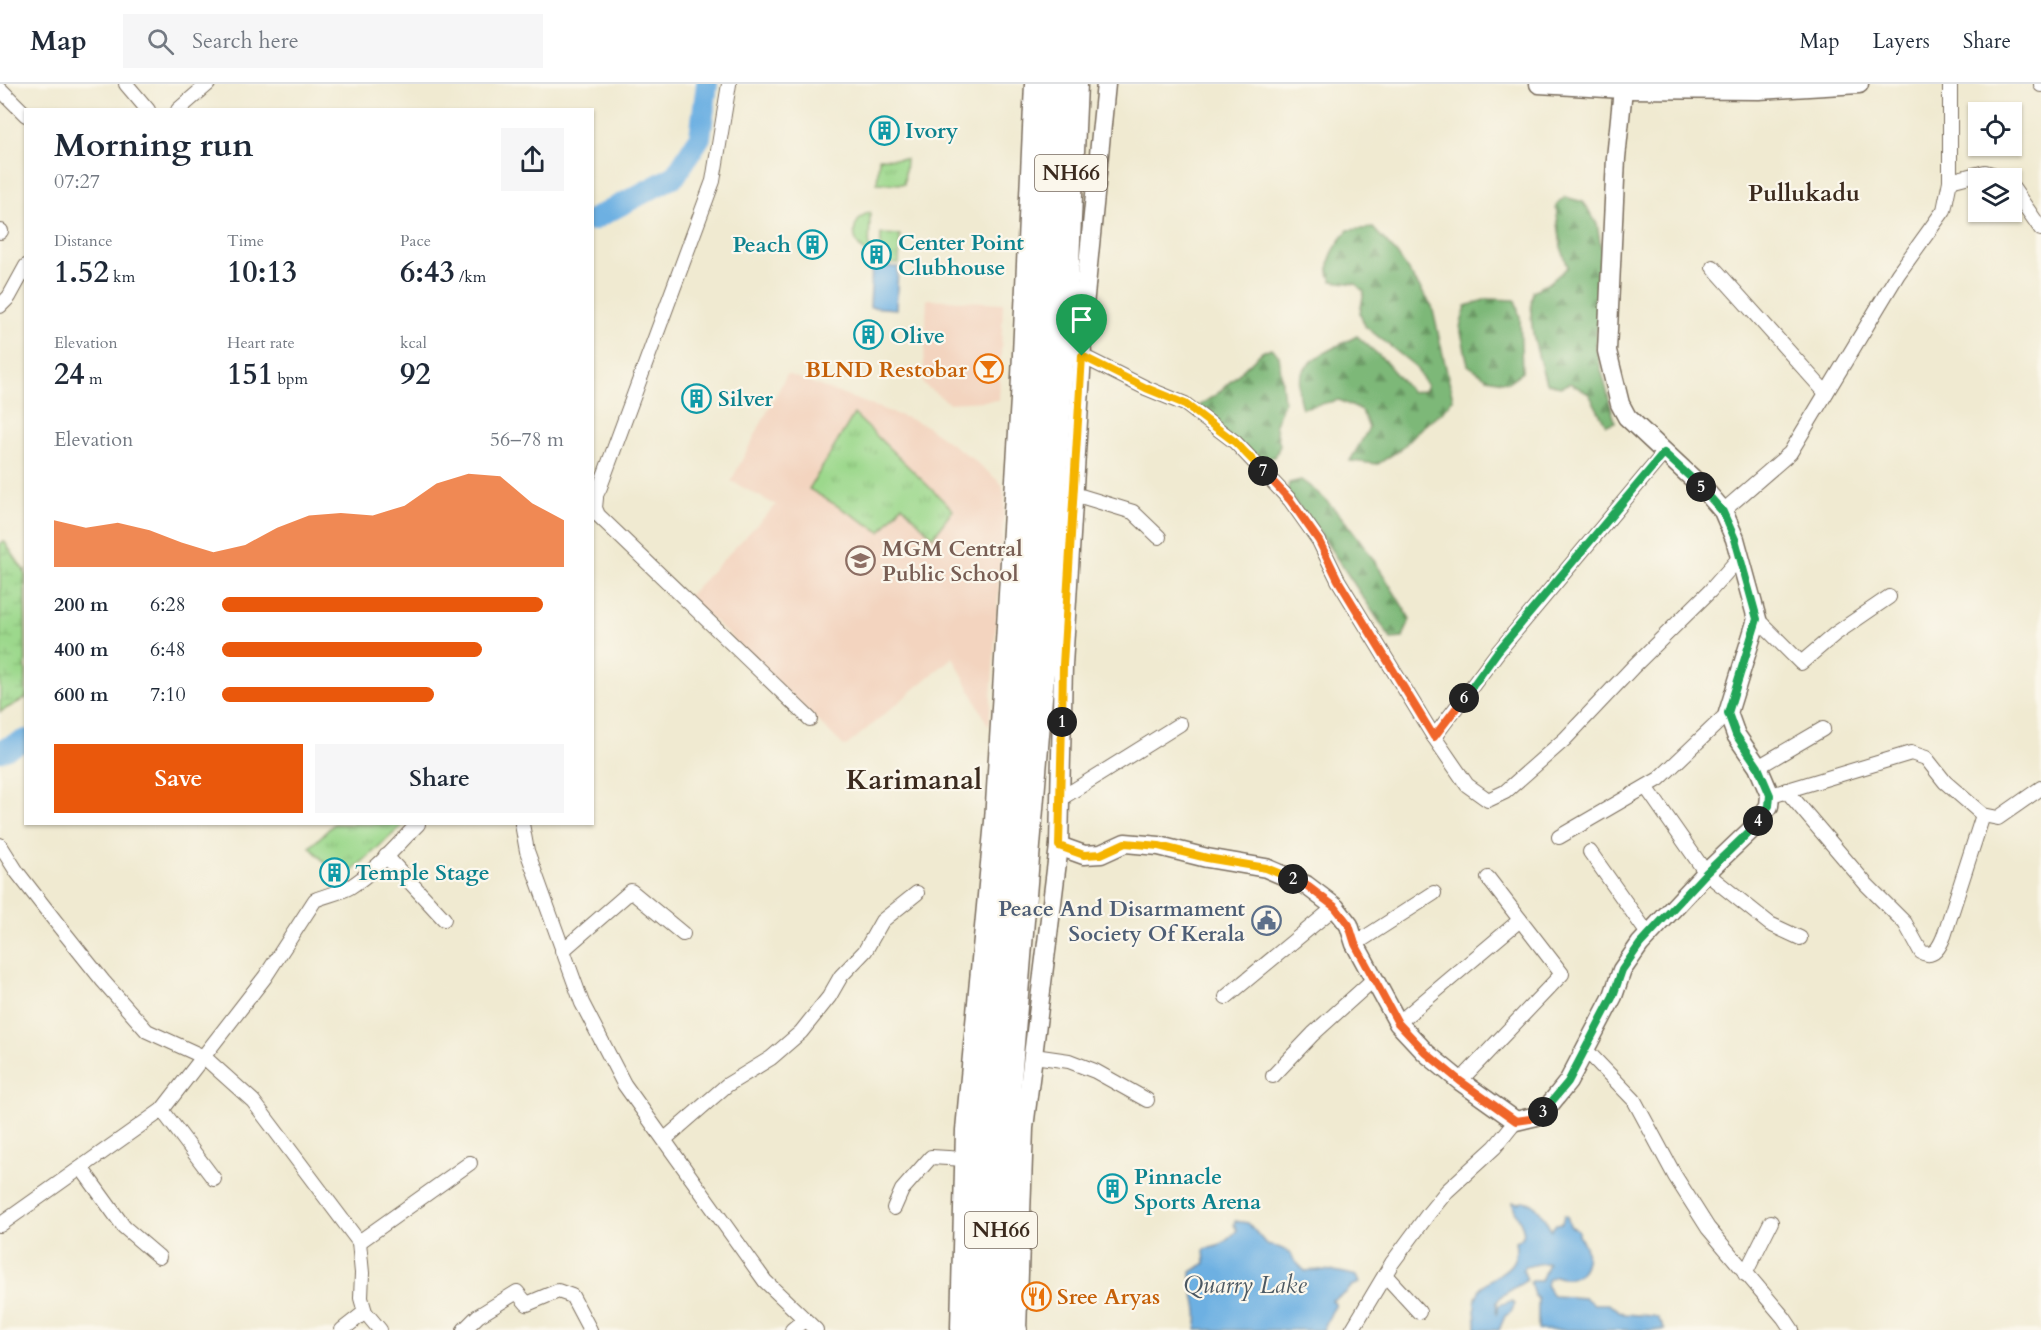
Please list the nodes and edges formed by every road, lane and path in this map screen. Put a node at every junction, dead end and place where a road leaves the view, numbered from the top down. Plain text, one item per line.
1 (126, 84) edge
2 (208, 84) edge
3 (729, 84) edge
4 (1034, 84) edge
5 (1053, 84) edge
6 (1075, 84) edge
7 (1106, 84) edge
8 (1539, 84) edge
9 (1859, 84) edge
10 (1950, 84) edge
11 (1586, 85) edge
12 (1657, 86) edge
13 (0, 89) edge
14 (1623, 89) junction
15 (146, 108) edge
16 (180, 108) edge
17 (24, 113) edge
18 (1968, 176) edge
19 (1950, 181) junction
20 (2022, 201) edge
21 (2041, 229) edge
22 (1713, 267) dead end
23 (24, 270) edge
24 (0, 306) edge
25 (1082, 356) junction
26 (1826, 393) junction
27 (1664, 453) junction
28 (1074, 494) junction
29 (594, 500) edge
30 (1723, 512) junction
31 (1159, 537) dead end
32 (1740, 557) junction
33 (1889, 597) dead end
34 (1757, 619) junction
35 (1728, 713) junction
36 (810, 719) dead end
37 (1180, 724) dead end
38 (1823, 729) dead end
39 (1434, 737) junction
40 (1758, 767) junction
41 (1646, 787) junction
42 (2041, 788) edge
43 (1778, 793) junction
44 (1060, 799) junction
45 (1983, 815) junction
46 (417, 825) edge
47 (522, 825) edge
48 (1559, 837) dead end
49 (0, 845) edge
50 (1059, 846) junction
51 (1590, 852) dead end
52 (386, 856) junction
53 (1706, 873) junction
54 (1488, 878) dead end
55 (916, 893) dead end
56 (1434, 893) dead end
57 (1335, 907) junction
58 (444, 919) dead end
59 (1520, 920) junction
60 (683, 934) dead end
61 (1648, 934) junction
62 (1800, 938) dead end
63 (1355, 944) junction
64 (562, 951) junction
65 (1374, 979) junction
66 (1226, 997) dead end
67 (1398, 1023) junction
68 (1585, 1049) junction
69 (1034, 1056) junction
70 (204, 1057) junction
71 (1273, 1076) dead end
72 (1460, 1081) junction
73 (1147, 1100) dead end
74 (162, 1110) junction
75 (1516, 1121) junction
76 (665, 1139) junction
77 (964, 1159) junction
78 (470, 1163) dead end
79 (82, 1169) junction
80 (214, 1179) dead end
81 (894, 1208) dead end
82 (1771, 1222) dead end
83 (0, 1225) edge
84 (359, 1242) junction
85 (159, 1257) dead end
86 (1745, 1274) junction
87 (1385, 1275) junction
88 (365, 1312) junction
89 (1419, 1312) dead end
90 (804, 1320) junction
91 (984, 1328) edge
92 (342, 1330) edge
93 (380, 1330) edge
94 (464, 1330) edge
95 (590, 1330) edge
96 (792, 1330) edge
97 (816, 1330) edge
98 (1352, 1330) edge
99 (1792, 1330) edge

1 - 15 street
2 - 16 street
3 - 29 street
4 - 77 street
5 - 91 highway, NH66
6 - 91 highway, NH66
7 - 25 street
8 - 11 street
9 - 12 street
10 - 19 street
11 - 14 street
12 - 14 street
13 - 17 street
14 - 27 street
18 - 19 street
19 - 26 street
20 - 21 street
22 - 26 street
23 - 24 street
25 - 28 street
25 - 39 street
26 - 30 street
27 - 30 street
27 - 39 street
28 - 31 street
28 - 44 street
29 - 36 street
30 - 32 street
32 - 34 street
32 - 39 street
33 - 34 street
34 - 35 street
35 - 40 street
35 - 41 street
37 - 44 street
38 - 40 street
40 - 43 street
41 - 48 street
41 - 53 street
42 - 45 street
43 - 45 street
43 - 45 street
43 - 53 street
44 - 50 street
46 - 52 street
47 - 64 street
49 - 70 street
50 - 57 street
50 - 69 street
51 - 61 street
52 - 58 street
52 - 70 street
53 - 61 street
53 - 62 street
54 - 59 street
55 - 76 street
56 - 63 street
57 - 63 street
57 - 66 street
59 - 67 street
59 - 72 street
60 - 64 street
61 - 68 street
63 - 65 street
64 - 76 street
65 - 67 street
65 - 71 street
67 - 72 street
68 - 75 street
68 - 86 street
69 - 73 street
69 - 91 street
70 - 74 street
70 - 84 street
72 - 75 street
74 - 79 street
74 - 80 street
75 - 87 street
76 - 90 street
77 - 81 street
77 - 91 street
78 - 84 street
79 - 83 street
79 - 85 street
82 - 86 street
84 - 88 street
86 - 99 street
87 - 89 street
87 - 98 street
88 - 92 street
88 - 93 street
90 - 96 street
90 - 97 street
94 - 95 street

